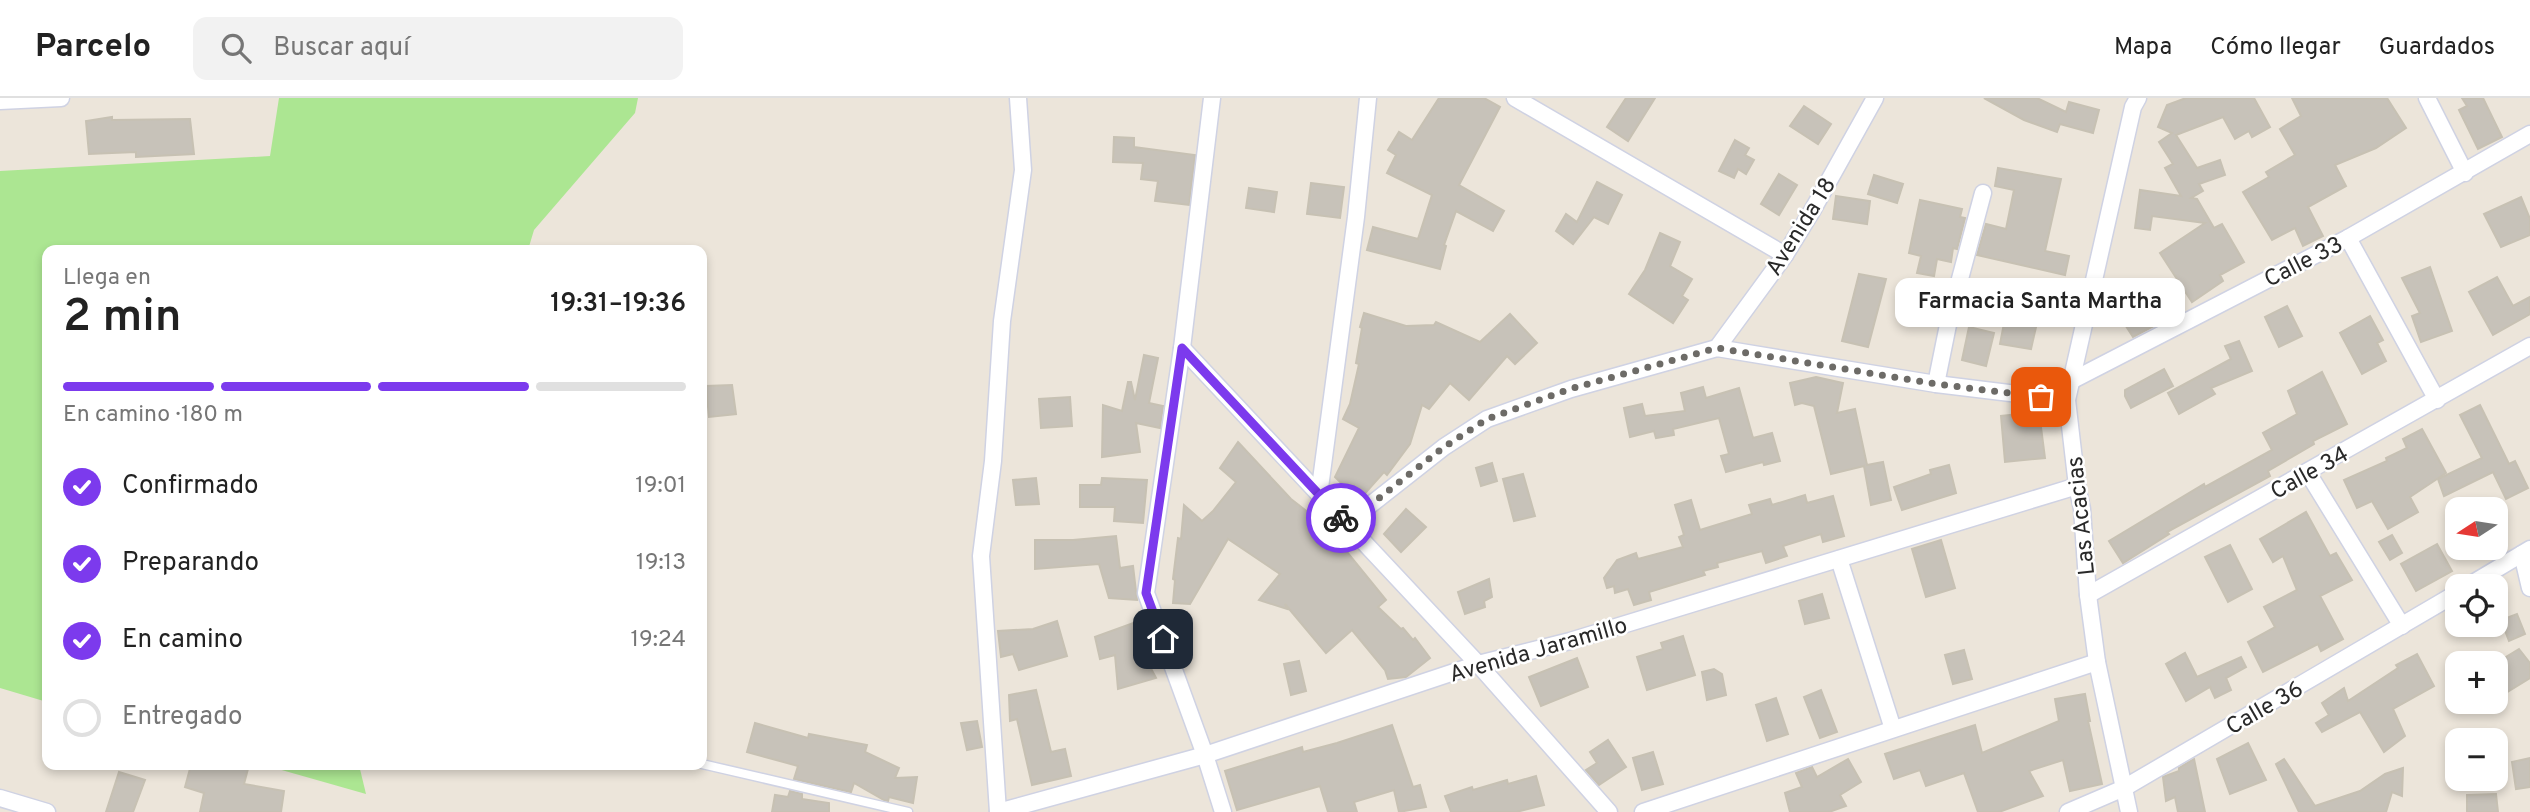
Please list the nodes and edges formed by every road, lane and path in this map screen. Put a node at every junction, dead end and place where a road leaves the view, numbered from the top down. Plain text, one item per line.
1 (61, 98) edge
2 (1018, 98) edge
3 (1212, 98) edge
4 (1368, 98) edge
5 (1515, 98) edge
6 (1875, 98) edge
7 (2119, 98) edge
8 (2427, 98) edge
9 (0, 101) edge
10 (2136, 102) edge
11 (2530, 134) edge
12 (2465, 173) junction
13 (1983, 193) dead end
14 (2348, 238) junction
15 (1785, 255) junction
16 (2530, 346) edge
17 (1182, 348) junction
18 (1717, 348) junction
19 (2071, 381) junction
20 (1936, 384) junction
21 (2067, 400) junction
22 (2437, 400) junction
23 (2308, 473) junction
24 (2077, 486) junction
25 (1319, 495) junction
26 (1346, 524) junction
27 (2526, 551) edge
28 (1839, 559) junction
29 (2488, 574) edge
30 (2530, 587) edge
31 (2088, 596) junction
32 (2445, 600) edge
33 (2402, 626) junction
34 (2097, 662) junction
35 (1478, 664) junction
36 (1893, 729) junction
37 (1205, 755) junction
38 (707, 765) edge
39 (2124, 788) junction
40 (0, 798) edge
41 (47, 812) edge
42 (908, 812) edge
43 (998, 812) edge
44 (1223, 812) edge
45 (1609, 812) edge
46 (1643, 812) edge
47 (2068, 812) edge
48 (2129, 812) edge

1 - 9 street
2 - 43 street
3 - 17 street
4 - 25 street
5 - 15 street
6 - 15 street, Avenida 18
7 - 10 street
8 - 12 street
10 - 19 street, Las Acacias
11 - 12 street, Calle 33
12 - 14 street, Calle 33
13 - 20 street
14 - 19 street, Calle 33
14 - 22 street
15 - 18 street, Avenida 18
16 - 22 street, Calle 34
17 - 25 street
17 - 37 street
18 - 20 street
18 - 26 street
19 - 21 street, Las Acacias
20 - 21 street
21 - 24 street, Las Acacias
22 - 23 street, Calle 34
23 - 31 street, Calle 34
23 - 33 street
24 - 28 street, Avenida Jaramillo
24 - 31 street, Las Acacias
25 - 26 street
26 - 35 street
27 - 29 street
27 - 30 street
28 - 35 street, Avenida Jaramillo
28 - 36 street
31 - 34 street, Las Acacias
32 - 33 street, Calle 36
33 - 39 street, Calle 36
34 - 36 street
34 - 39 street, Las Acacias
35 - 37 street, Avenida Jaramillo
35 - 45 street
36 - 46 street
37 - 43 street, Avenida Jaramillo
37 - 44 street
38 - 42 lane
39 - 47 street, Calle 36
39 - 48 street, Las Acacias
40 - 41 street

